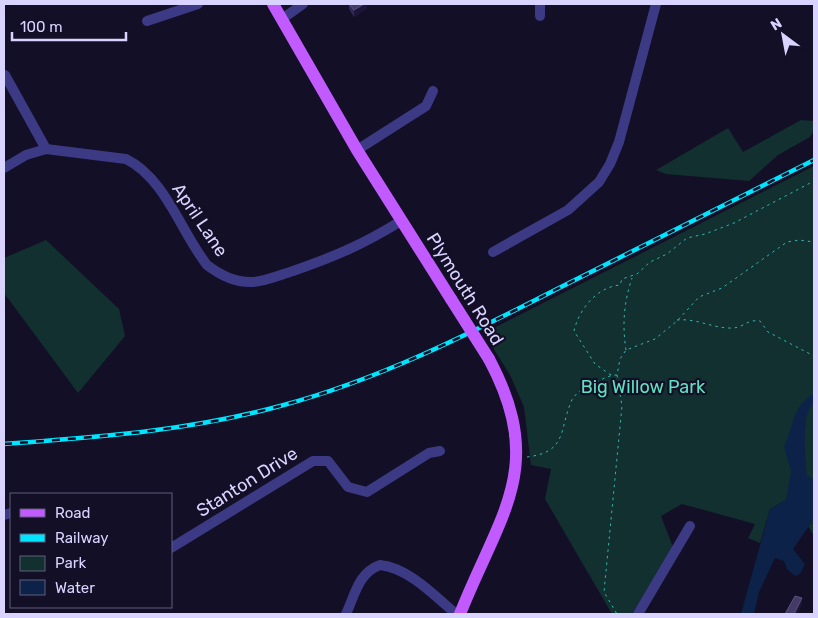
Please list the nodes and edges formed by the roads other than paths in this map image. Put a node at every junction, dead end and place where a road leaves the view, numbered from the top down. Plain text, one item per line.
1 (198, 4) edge
2 (273, 4) edge
3 (303, 4) edge
4 (540, 4) edge
5 (656, 4) edge
6 (540, 16) dead end
7 (282, 19) junction
8 (147, 22) dead end
9 (5, 75) edge
10 (433, 92) dead end
11 (46, 149) junction
12 (358, 150) junction
13 (4, 168) edge
14 (401, 221) junction
15 (493, 252) dead end
16 (440, 451) dead end
17 (690, 526) dead end
18 (172, 547) edge
19 (346, 614) edge
20 (456, 614) edge
21 (460, 614) edge
22 (638, 614) edge

1 - 8 street
2 - 7 main road, Plymouth Road
3 - 7 street
4 - 6 street
5 - 15 street
7 - 12 main road, Plymouth Road
9 - 11 street
10 - 12 street
11 - 13 street, April Lane
11 - 14 street, April Lane
12 - 14 main road, Plymouth Road
14 - 21 main road, Plymouth Road, bridge
16 - 18 street, Stanton Drive
17 - 22 street
19 - 20 street

